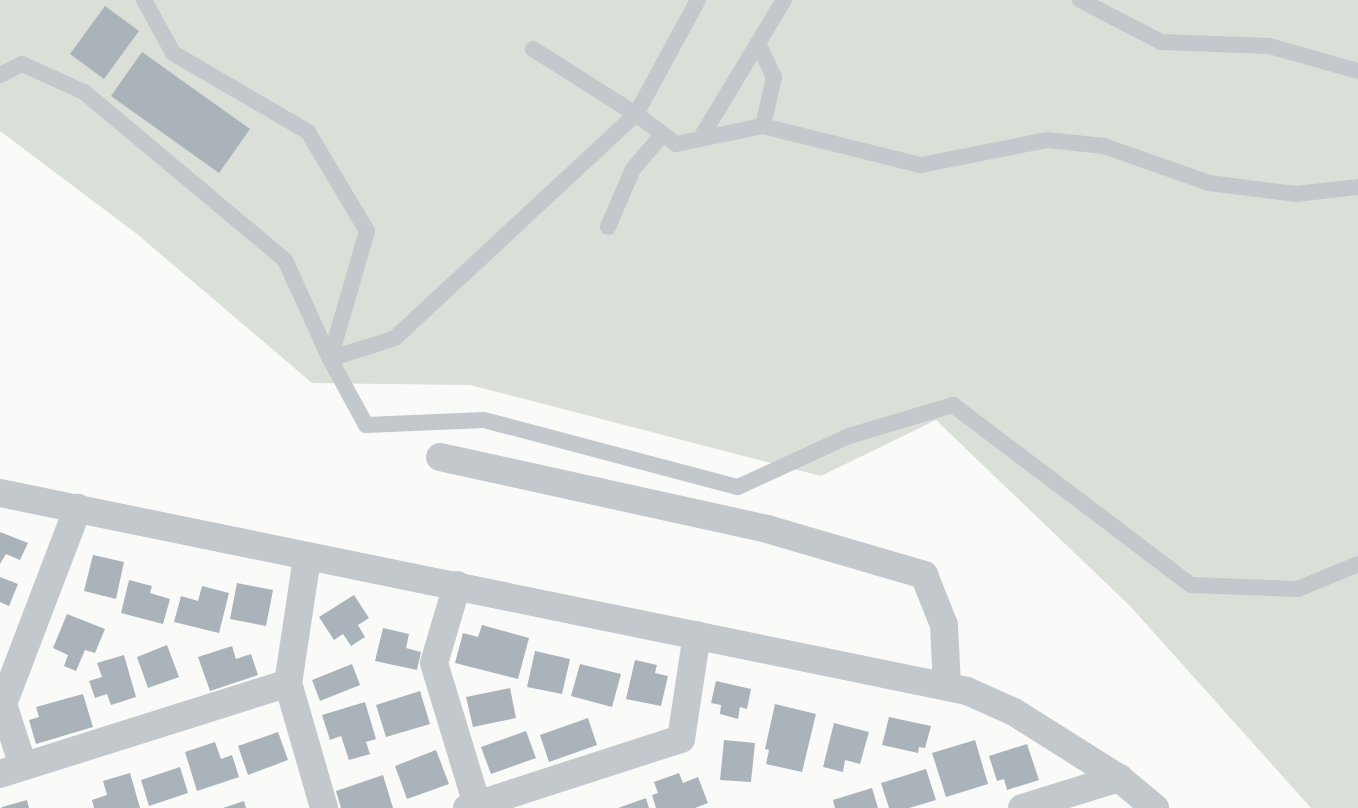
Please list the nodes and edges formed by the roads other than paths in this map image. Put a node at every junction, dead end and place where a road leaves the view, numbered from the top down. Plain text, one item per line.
1 (144, 0) edge
2 (698, 0) edge
3 (784, 0) edge
4 (1080, 0) edge
5 (758, 43) junction
6 (533, 49) dead end
7 (1358, 71) edge
8 (0, 75) edge
9 (636, 114) junction
10 (763, 126) junction
11 (663, 134) junction
12 (700, 139) junction
13 (1358, 187) edge
14 (608, 227) dead end
15 (330, 359) junction
16 (440, 457) dead end
17 (0, 493) edge
18 (78, 508) junction
19 (307, 558) junction
20 (1358, 564) edge
21 (457, 585) junction
22 (697, 635) junction
23 (288, 683) junction
24 (947, 687) junction
25 (11, 770) edge
26 (1119, 778) junction
27 (474, 807) edge
28 (324, 808) edge
29 (1022, 808) edge
30 (1155, 808) edge

1 - 15 lane
2 - 9 lane
3 - 5 lane
4 - 7 lane
5 - 10 lane
5 - 12 lane
6 - 9 lane
8 - 15 lane
9 - 11 lane
9 - 15 lane
10 - 12 lane
10 - 13 lane
11 - 12 lane
11 - 14 lane
15 - 20 lane
16 - 24 street
17 - 18 street
18 - 19 street
18 - 25 street
19 - 21 street
19 - 23 street
21 - 22 street
21 - 27 street
22 - 24 street
22 - 27 street
23 - 25 street
23 - 28 street
24 - 26 street
26 - 29 street
26 - 30 street

